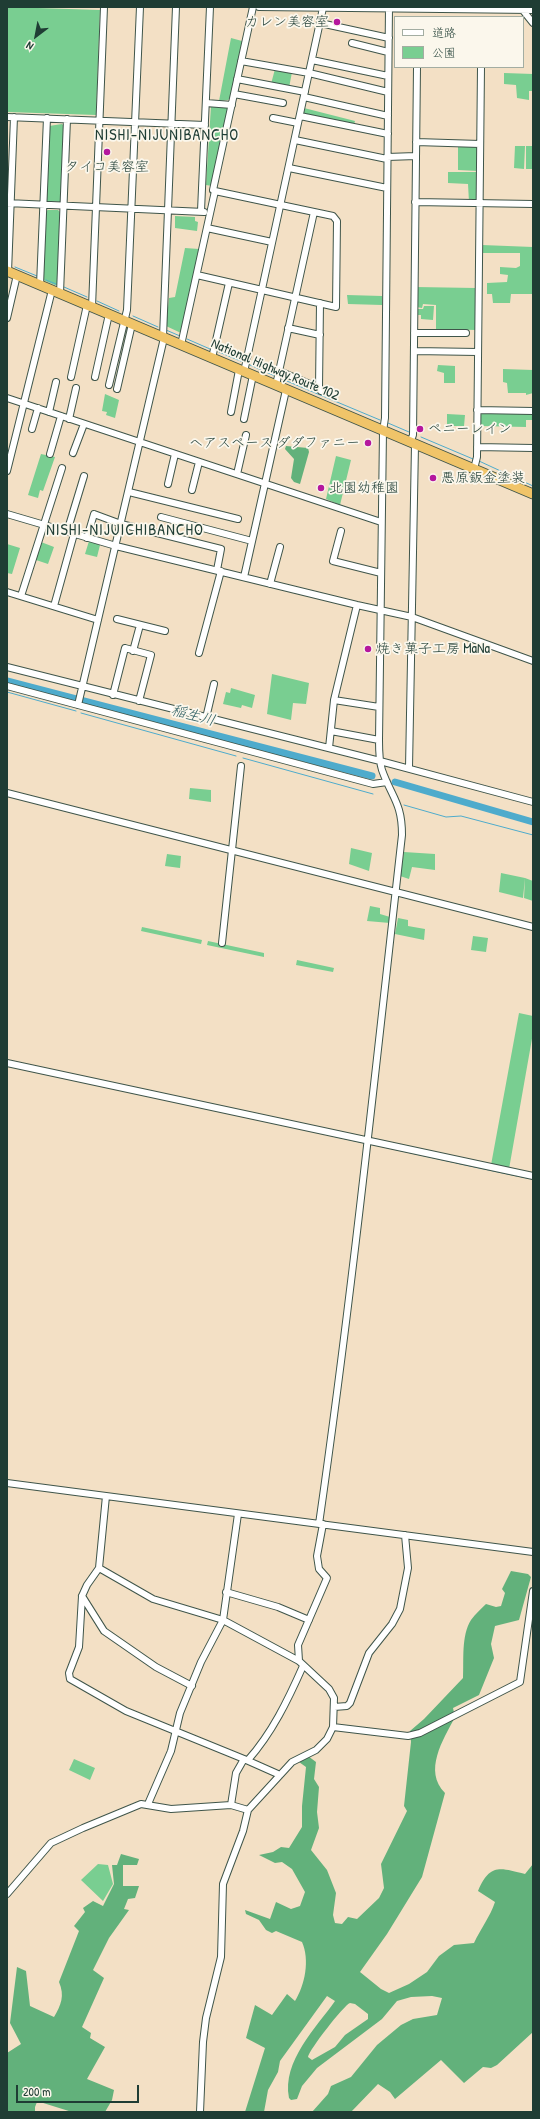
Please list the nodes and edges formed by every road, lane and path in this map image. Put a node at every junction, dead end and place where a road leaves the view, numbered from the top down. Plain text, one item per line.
1 (104, 7) edge
2 (140, 7) edge
3 (176, 7) edge
4 (210, 7) edge
5 (253, 7) edge
6 (259, 7) edge
7 (323, 8) junction
8 (389, 8) edge
9 (479, 8) edge
10 (417, 9) junction
11 (522, 9) edge
12 (533, 10) edge
13 (417, 16) edge
14 (320, 23) junction
15 (533, 23) edge
16 (388, 38) junction
17 (352, 43) dead end
18 (388, 52) junction
19 (312, 60) junction
20 (241, 61) junction
21 (417, 68) edge
22 (481, 68) edge
23 (309, 73) junction
24 (388, 76) junction
25 (237, 79) junction
26 (388, 92) junction
27 (234, 94) junction
28 (304, 95) junction
29 (206, 103) junction
30 (283, 103) dead end
31 (232, 105) junction
32 (300, 116) junction
33 (388, 116) junction
34 (7, 117) edge
35 (14, 117) junction
36 (47, 118) junction
37 (274, 118) dead end
38 (67, 119) junction
39 (99, 120) junction
40 (135, 122) junction
41 (171, 123) junction
42 (298, 123) junction
43 (205, 125) junction
44 (388, 134) junction
45 (295, 140) junction
46 (416, 142) junction
47 (480, 144) junction
48 (416, 156) junction
49 (387, 158) junction
50 (289, 168) junction
51 (202, 188) junction
52 (387, 188) junction
53 (214, 190) junction
54 (415, 202) junction
55 (9, 203) edge
56 (281, 204) junction
57 (480, 204) junction
58 (533, 204) edge
59 (44, 205) junction
60 (63, 205) junction
61 (96, 207) junction
62 (132, 208) junction
63 (168, 210) junction
64 (201, 211) junction
65 (314, 212) junction
66 (210, 213) junction
67 (207, 228) junction
68 (272, 242) junction
69 (11, 273) edge
70 (197, 276) junction
71 (229, 283) junction
72 (40, 285) junction
73 (262, 290) junction
74 (56, 292) junction
75 (295, 297) junction
76 (320, 303) junction
77 (89, 306) junction
78 (109, 314) junction
79 (7, 318) edge
80 (128, 322) junction
81 (288, 328) junction
82 (414, 333) junction
83 (466, 333) dead end
84 (320, 335) junction
85 (163, 337) junction
86 (181, 345) junction
87 (414, 351) junction
88 (478, 352) junction
89 (212, 358) junction
90 (279, 371) junction
91 (245, 372) junction
92 (70, 377) dead end
93 (95, 377) dead end
94 (56, 382) dead end
95 (109, 385) dead end
96 (276, 385) junction
97 (76, 388) dead end
98 (319, 388) junction
99 (117, 389) dead end
100 (286, 390) junction
101 (334, 393) dead end
102 (7, 398) edge
103 (23, 404) junction
104 (38, 408) junction
105 (477, 410) junction
106 (533, 411) edge
107 (49, 412) junction
108 (231, 412) dead end
109 (61, 416) junction
110 (69, 419) junction
111 (244, 419) dead end
112 (84, 424) junction
113 (32, 429) dead end
114 (383, 431) junction
115 (246, 435) dead end
116 (139, 442) junction
117 (412, 444) junction
118 (477, 447) junction
119 (533, 448) edge
120 (9, 452) edge
121 (74, 453) dead end
122 (50, 454) dead end
123 (175, 454) junction
124 (199, 462) junction
125 (62, 468) dead end
126 (474, 469) junction
127 (7, 471) edge
128 (237, 474) junction
129 (84, 476) dead end
130 (168, 484) dead end
131 (265, 484) junction
132 (192, 490) dead end
133 (129, 492) junction
134 (533, 494) edge
135 (7, 514) edge
136 (161, 517) dead end
137 (238, 519) dead end
138 (381, 522) junction
139 (121, 524) junction
140 (43, 525) junction
141 (341, 531) dead end
142 (67, 532) junction
143 (74, 534) junction
144 (87, 538) junction
145 (252, 541) junction
146 (116, 546) junction
147 (280, 548) dead end
148 (219, 571) junction
149 (381, 573) junction
150 (244, 577) junction
151 (270, 584) junction
152 (7, 592) edge
153 (21, 596) junction
154 (356, 605) junction
155 (54, 606) junction
156 (381, 611) junction
157 (412, 617) junction
158 (117, 619) dead end
159 (98, 620) junction
160 (140, 625) junction
161 (165, 631) dead end
162 (134, 651) junction
163 (199, 653) dead end
164 (533, 661) edge
165 (7, 667) edge
166 (214, 684) dead end
167 (7, 686) edge
168 (82, 687) junction
169 (113, 695) junction
170 (334, 700) junction
171 (139, 701) junction
172 (79, 704) junction
173 (380, 708) junction
174 (206, 718) junction
175 (331, 731) junction
176 (379, 740) junction
177 (329, 748) junction
178 (380, 761) junction
179 (241, 766) dead end
180 (409, 768) junction
181 (387, 782) junction
182 (7, 793) edge
183 (533, 802) edge
184 (232, 850) junction
185 (396, 892) junction
186 (533, 927) edge
187 (222, 943) dead end
188 (7, 1063) edge
189 (368, 1141) junction
190 (533, 1176) edge
191 (7, 1483) edge
192 (106, 1496) junction
193 (238, 1514) junction
194 (321, 1524) junction
195 (405, 1535) junction
196 (533, 1552) edge
197 (99, 1568) junction
198 (533, 1591) edge
199 (226, 1592) junction
200 (82, 1596) junction
201 (223, 1620) junction
202 (308, 1620) junction
203 (301, 1664) junction
204 (192, 1686) junction
205 (334, 1707) junction
206 (333, 1727) junction
207 (175, 1732) junction
208 (246, 1760) junction
209 (280, 1776) junction
210 (148, 1804) junction
211 (231, 1805) junction
212 (248, 1810) junction
213 (7, 1894) edge
214 (200, 2112) edge

1 - 39 street
2 - 40 street
3 - 41 street
4 - 29 street
5 - 20 street
6 - 7 street
7 - 8 street
7 - 14 street
8 - 10 street
8 - 16 street
9 - 10 street
9 - 11 street
10 - 13 street
11 - 12 street
11 - 15 street
14 - 16 street
14 - 19 street
16 - 18 street
17 - 18 street
18 - 24 street
19 - 23 street
19 - 24 street
20 - 23 street
20 - 25 street
21 - 46 street
22 - 47 street
23 - 26 street
23 - 28 street
24 - 26 street
25 - 27 street
25 - 28 street
26 - 33 street
27 - 30 street
27 - 31 street
28 - 32 street
28 - 33 street
29 - 31 street
29 - 43 street
31 - 53 street
32 - 42 street
32 - 44 street
33 - 44 street
34 - 35 street
35 - 36 street
35 - 55 street
36 - 38 street
36 - 59 street
37 - 42 street
38 - 39 street
38 - 60 street
39 - 40 street
39 - 61 street
40 - 41 street
40 - 62 street
41 - 43 street
41 - 63 street
42 - 45 street
43 - 51 street
44 - 49 street
45 - 49 street
45 - 50 street
46 - 47 street
46 - 48 street
47 - 57 street
48 - 49 street
48 - 54 street
49 - 52 street
50 - 52 street
50 - 56 street
51 - 53 street
51 - 64 street
52 - 114 street
53 - 56 street
53 - 66 street
54 - 57 street
54 - 82 street
55 - 59 street
55 - 69 street
56 - 65 street
56 - 68 street
57 - 58 street
57 - 88 street
59 - 60 street
59 - 72 street
60 - 61 street
60 - 74 street
61 - 62 street
61 - 77 street
62 - 63 street
62 - 80 street
63 - 64 street
63 - 85 street
64 - 66 street
65 - 75 street
65 - 76 street
66 - 67 street
67 - 68 street
67 - 70 street
68 - 73 street
69 - 72 highway, National Highway Route 102
69 - 79 street
70 - 71 street
70 - 86 street
71 - 73 street
71 - 89 street
72 - 74 highway, National Highway Route 102
73 - 75 street
73 - 91 street
74 - 77 highway, National Highway Route 102
74 - 103 street
75 - 76 street
75 - 81 street
76 - 84 street
77 - 78 highway, National Highway Route 102
77 - 92 street
78 - 80 highway, National Highway Route 102
78 - 93 street
80 - 85 highway, National Highway Route 102
80 - 95 street
80 - 99 street
81 - 84 street
81 - 90 street
82 - 83 street
82 - 87 street
84 - 98 street
85 - 86 highway, National Highway Route 102
85 - 116 street
86 - 89 highway, National Highway Route 102
87 - 88 street
87 - 117 street
88 - 105 street
89 - 91 highway, National Highway Route 102
90 - 96 street
90 - 98 street
91 - 96 highway, National Highway Route 102
91 - 108 street
91 - 111 street
94 - 107 street
96 - 100 highway, National Highway Route 102
97 - 110 street
98 - 101 street
100 - 114 highway, National Highway Route 102
100 - 131 street
102 - 103 street
103 - 104 street
103 - 120 street
104 - 107 street
104 - 113 street
105 - 106 street
105 - 118 street
107 - 109 street
109 - 110 street
109 - 122 street
110 - 112 street
112 - 116 street
112 - 121 street
114 - 117 highway, National Highway Route 102
114 - 138 street
115 - 128 street
116 - 123 street
116 - 133 street
117 - 126 highway, National Highway Route 102
117 - 157 street
118 - 119 street
118 - 126 street
120 - 127 street
123 - 124 street
123 - 130 street
124 - 128 street
124 - 132 street
125 - 140 street
126 - 134 highway, National Highway Route 102
128 - 131 street
129 - 142 street
131 - 138 street
131 - 145 street
133 - 137 street
133 - 139 street
135 - 140 street
136 - 145 street
138 - 149 street
139 - 144 street
139 - 146 street
139 - 148 street
140 - 142 street
140 - 153 street
141 - 149 street
142 - 143 street
143 - 144 street
143 - 155 street
144 - 146 street
145 - 150 street
146 - 148 street
146 - 159 street
147 - 151 street
148 - 150 street
148 - 163 street
149 - 156 street
150 - 151 street
151 - 154 street
152 - 153 street
153 - 155 street
154 - 156 street
154 - 170 street
155 - 159 street
156 - 157 street
156 - 173 street
157 - 164 street
157 - 180 street
158 - 160 street
159 - 168 street
160 - 161 street
160 - 162 street
162 - 169 street
162 - 171 street
165 - 168 street
166 - 174 street
167 - 172 street
168 - 169 street
168 - 172 street
169 - 171 street
170 - 173 street
170 - 175 street
171 - 174 street
172 - 181 street
173 - 176 street
174 - 177 street
175 - 176 street
175 - 177 street
176 - 178 street
177 - 178 street
178 - 180 street
178 - 181 street
179 - 184 street
180 - 183 street
181 - 185 street
182 - 184 street
184 - 185 street
184 - 187 street
185 - 186 street
185 - 189 street
188 - 189 street
189 - 190 street
189 - 194 street
191 - 192 street
192 - 193 street
192 - 197 street
193 - 194 street
193 - 199 street
194 - 195 street
194 - 202 street
195 - 196 street
195 - 205 street
197 - 200 street
197 - 201 street
198 - 206 street
199 - 201 street
199 - 202 street
200 - 204 street
200 - 207 street
201 - 203 street
201 - 204 street
202 - 203 street
203 - 205 street
203 - 208 street
204 - 207 street
205 - 206 street
206 - 209 street
207 - 208 street
207 - 210 street
208 - 209 street
208 - 211 street
209 - 212 street
210 - 211 street
210 - 213 street
211 - 212 street
212 - 214 street

